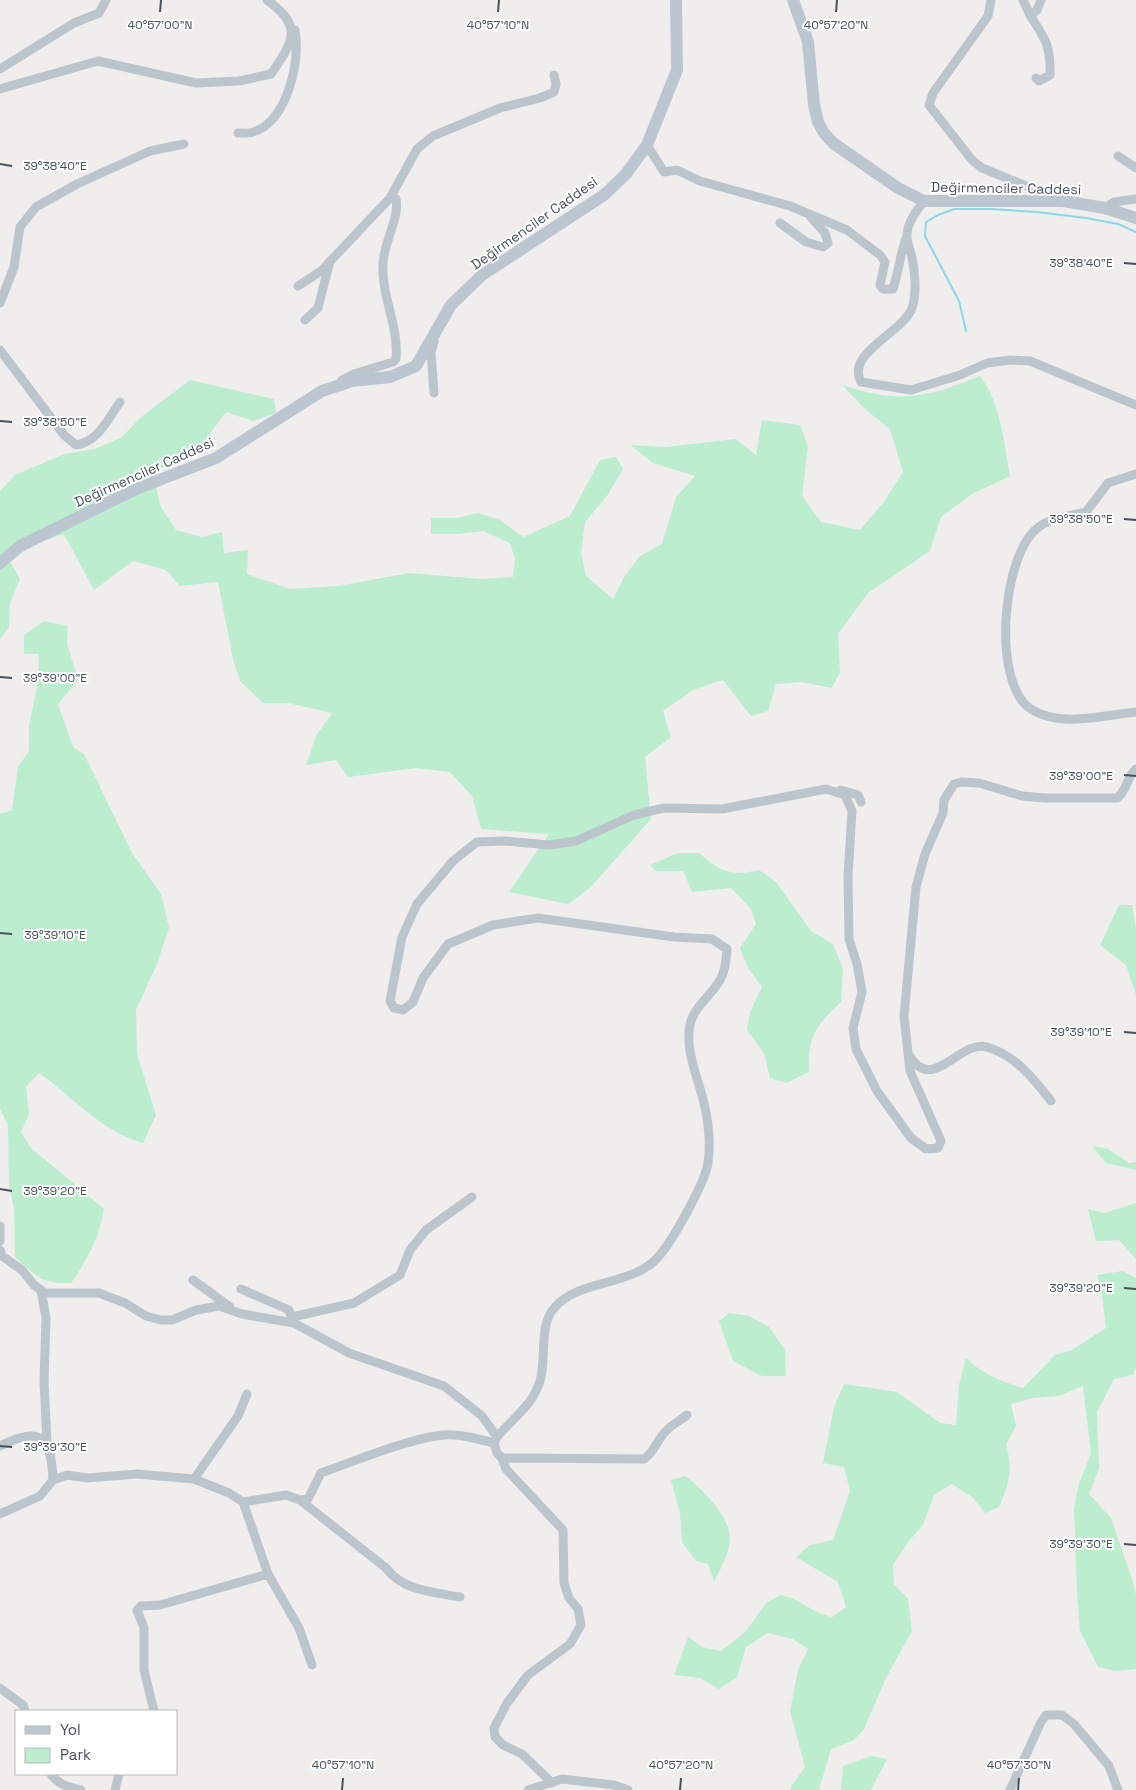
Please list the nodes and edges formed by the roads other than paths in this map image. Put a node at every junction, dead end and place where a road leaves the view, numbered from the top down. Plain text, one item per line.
1 (106, 0) edge
2 (267, 0) edge
3 (676, 0) edge
4 (793, 0) edge
5 (991, 0) edge
6 (1023, 0) edge
7 (1041, 0) edge
8 (283, 11) junction
9 (1030, 15) junction
10 (0, 69) edge
11 (554, 75) dead end
12 (1036, 78) dead end
13 (0, 89) edge
14 (238, 133) dead end
15 (184, 144) dead end
16 (647, 145) junction
17 (1118, 156) dead end
18 (1136, 168) edge
19 (390, 198) junction
20 (1136, 199) edge
21 (924, 201) junction
22 (1063, 201) junction
23 (1105, 208) junction
24 (808, 214) junction
25 (1136, 218) edge
26 (780, 223) dead end
27 (906, 236) junction
28 (331, 259) junction
29 (298, 286) dead end
30 (0, 303) edge
31 (305, 320) dead end
32 (436, 334) junction
33 (0, 350) edge
34 (322, 392) junction
35 (434, 393) dead end
36 (120, 402) dead end
37 (1136, 405) edge
38 (1136, 474) edge
39 (0, 564) edge
40 (1136, 712) edge
41 (1136, 769) edge
42 (826, 790) junction
43 (861, 802) dead end
44 (908, 1052) junction
45 (1051, 1101) dead end
46 (472, 1197) dead end
47 (0, 1226) edge
48 (0, 1241) edge
49 (0, 1250) edge
50 (193, 1280) dead end
51 (241, 1289) dead end
52 (41, 1290) junction
53 (235, 1312) junction
54 (293, 1320) junction
55 (247, 1394) dead end
56 (687, 1415) dead end
57 (496, 1440) junction
58 (47, 1443) junction
59 (0, 1446) edge
60 (502, 1458) junction
61 (194, 1479) junction
62 (53, 1480) junction
63 (300, 1500) junction
64 (242, 1502) junction
65 (0, 1514) edge
66 (268, 1574) junction
67 (460, 1597) dead end
68 (312, 1665) dead end
69 (0, 1688) edge
70 (25, 1710) edge
71 (154, 1710) edge
72 (52, 1775) edge
73 (119, 1775) edge
74 (552, 1783) junction
75 (81, 1790) edge
76 (116, 1790) edge
77 (528, 1790) edge
78 (628, 1790) edge
79 (1010, 1790) edge
80 (1118, 1790) edge

1 - 10 street
2 - 8 street
3 - 16 main road, Değirmenciler Caddesi
4 - 21 main road, Değirmenciler Caddesi
5 - 22 street
6 - 9 street
7 - 9 street
8 - 13 street
8 - 14 street
9 - 12 street
11 - 19 street
15 - 30 street
16 - 24 street
16 - 32 main road, Değirmenciler Caddesi
17 - 18 street
19 - 28 street
19 - 34 street
20 - 23 street
21 - 22 main road, Değirmenciler Caddesi
21 - 27 street
22 - 23 main road, Değirmenciler Caddesi
23 - 25 main road, Değirmenciler Caddesi
24 - 26 street
24 - 27 street
27 - 37 street
28 - 29 street
28 - 31 street
32 - 34 main road, Değirmenciler Caddesi
32 - 35 street
33 - 36 street
34 - 39 main road, Değirmenciler Caddesi
38 - 40 street
41 - 44 street
42 - 43 street
42 - 44 street
42 - 57 street
44 - 45 street
46 - 54 street
47 - 48 street
49 - 52 street
50 - 53 street
51 - 54 street
52 - 53 street
52 - 58 street
53 - 54 street
54 - 57 street
55 - 61 street
56 - 60 street
57 - 60 street
57 - 63 street
58 - 59 street
58 - 62 street
60 - 74 street
61 - 62 street
61 - 64 street
62 - 65 street
63 - 64 street
63 - 67 street
64 - 66 street
66 - 68 street
66 - 71 street
69 - 70 street
72 - 75 street
73 - 76 street
74 - 77 street
74 - 78 street
79 - 80 street

